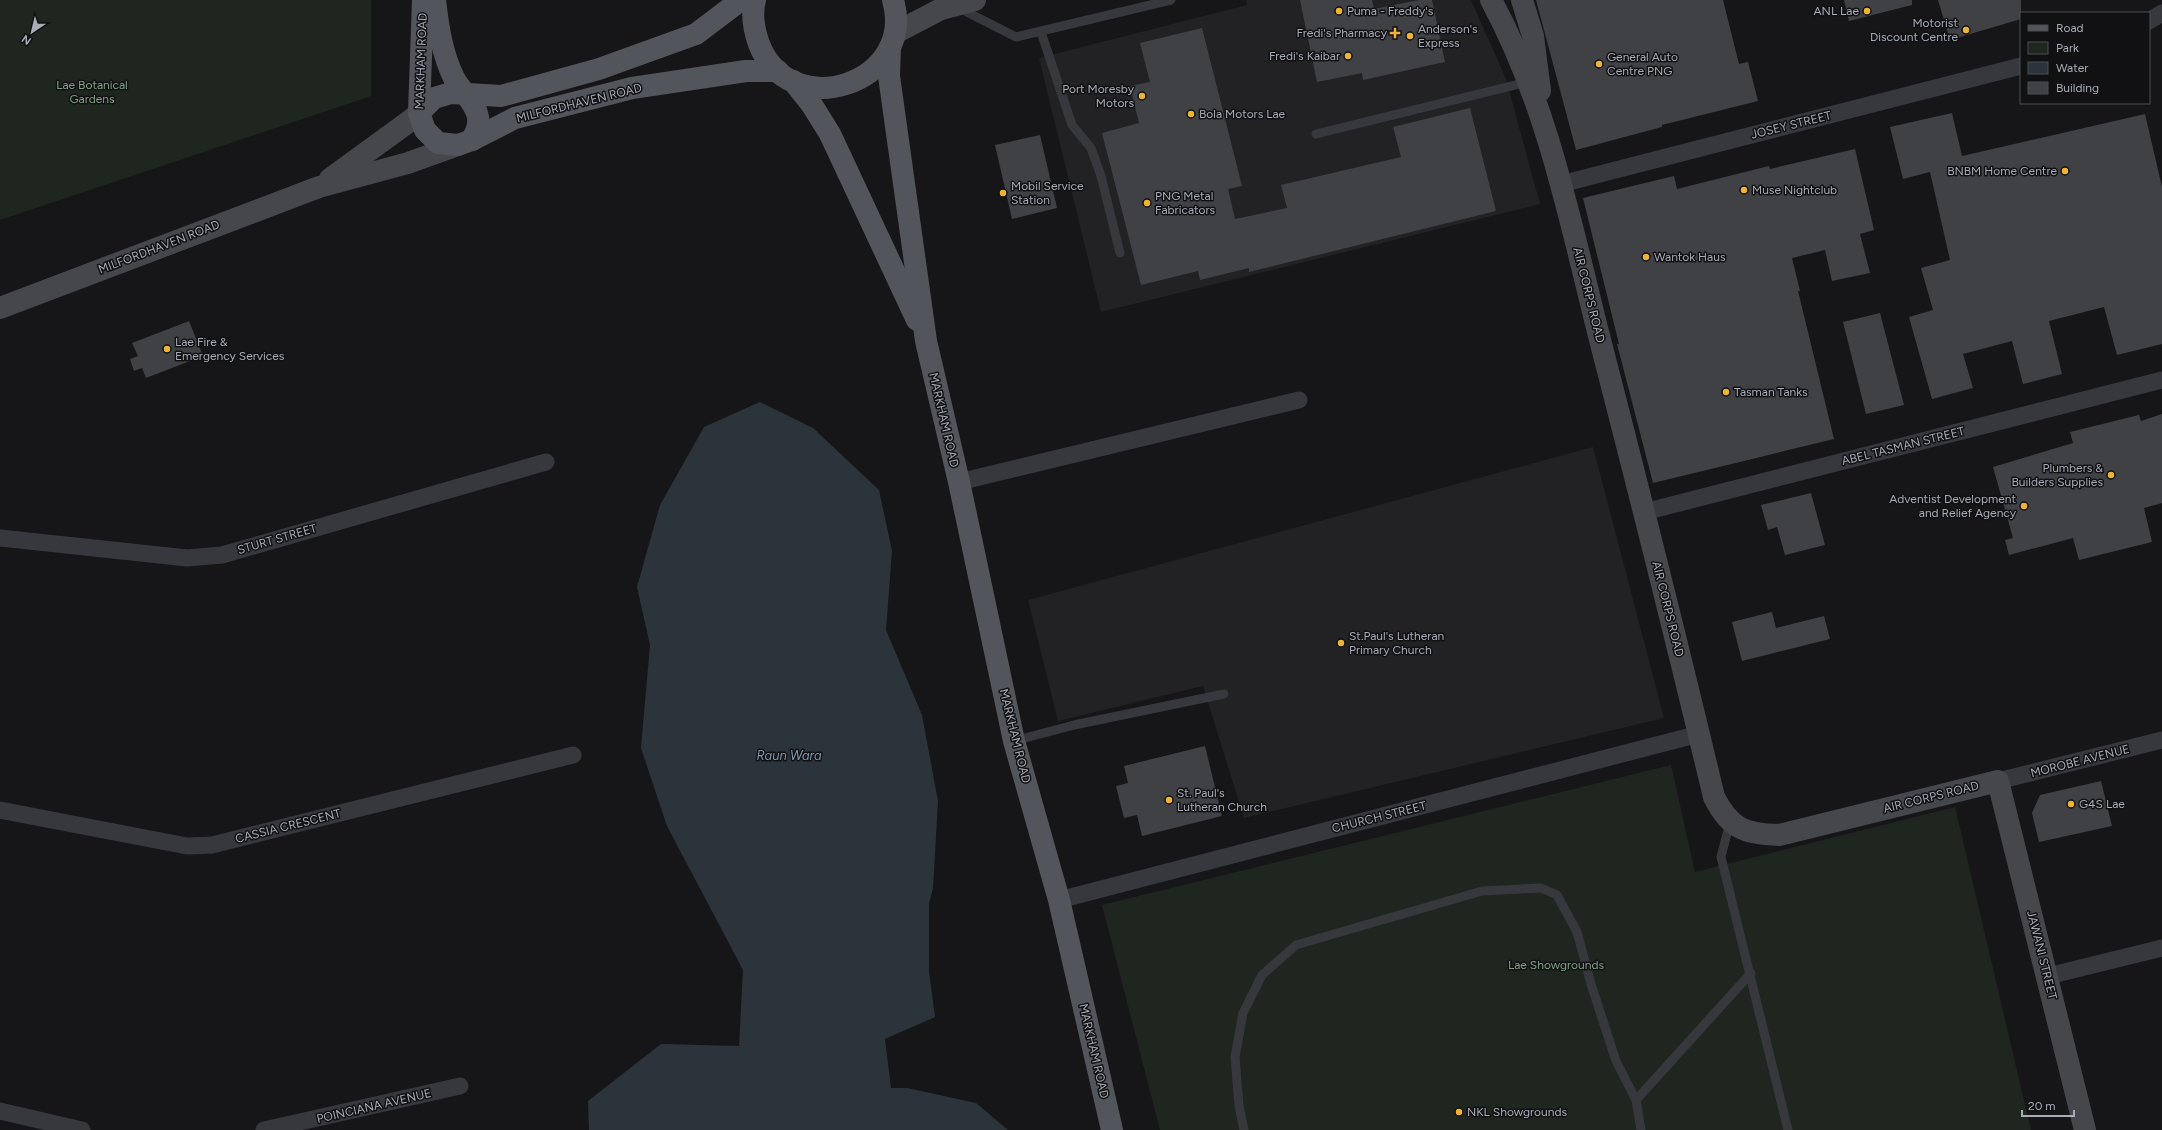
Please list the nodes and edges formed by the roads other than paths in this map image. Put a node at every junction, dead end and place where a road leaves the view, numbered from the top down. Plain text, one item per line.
1 (423, 0) edge
2 (435, 0) edge
3 (741, 0) edge
4 (755, 0) edge
5 (893, 0) edge
6 (975, 0) edge
7 (1171, 0) edge
8 (1491, 0) edge
9 (1522, 0) edge
10 (954, 5) junction
11 (2162, 13) edge
12 (2150, 20) edge
13 (1041, 32) junction
14 (892, 40) junction
15 (2020, 66) edge
16 (785, 76) junction
17 (1528, 82) junction
18 (466, 94) junction
19 (419, 113) junction
20 (1542, 124) junction
21 (1316, 134) dead end
22 (465, 142) junction
23 (1561, 184) junction
24 (319, 187) junction
25 (1120, 253) dead end
26 (0, 308) edge
27 (926, 341) junction
28 (2162, 380) edge
29 (1299, 400) dead end
30 (546, 462) dead end
31 (959, 482) junction
32 (1644, 512) junction
33 (0, 538) edge
34 (1224, 694) dead end
35 (1699, 734) junction
36 (2162, 740) edge
37 (1014, 741) junction
38 (573, 755) dead end
39 (1998, 781) junction
40 (0, 810) edge
41 (1730, 822) junction
42 (1059, 900) junction
43 (2162, 948) edge
44 (1751, 973) junction
45 (2048, 976) junction
46 (460, 1086) dead end
47 (1636, 1100) junction
48 (0, 1111) edge
49 (82, 1130) edge
50 (264, 1130) edge
51 (1112, 1130) edge
52 (1244, 1130) edge
53 (1641, 1130) edge
54 (1788, 1130) edge
55 (2085, 1130) edge

1 - 19 main road, MARKHAM ROAD
2 - 18 main road, MARKHAM ROAD
3 - 18 main road, MILFORDHAVEN ROAD
4 - 16 main road, MARKHAM ROAD
5 - 14 main road, MARKHAM ROAD
6 - 10 street
7 - 13 lane
8 - 17 street, AIR CORPS ROAD
9 - 20 street, AIR CORPS ROAD
10 - 13 lane
10 - 14 street
11 - 12 street
13 - 25 lane
14 - 16 main road
14 - 27 main road, MARKHAM ROAD
15 - 23 street, JOSEY STREET
16 - 22 main road, MILFORDHAVEN ROAD
16 - 27 main road, MARKHAM ROAD
17 - 20 street, AIR CORPS ROAD
17 - 21 lane
18 - 19 main road, MILFORDHAVEN ROAD
18 - 22 main road, MARKHAM ROAD
19 - 22 main road, MARKHAM ROAD
19 - 24 street, MILFORDHAVEN ROAD
20 - 23 street, AIR CORPS ROAD
22 - 24 street, MILFORDHAVEN ROAD
23 - 32 street, AIR CORPS ROAD
24 - 26 street, MILFORDHAVEN ROAD
27 - 31 main road, MARKHAM ROAD
28 - 32 street, ABEL TASMAN STREET
29 - 31 street
30 - 33 street, STURT STREET
31 - 37 main road, MARKHAM ROAD
32 - 35 street, AIR CORPS ROAD
34 - 37 lane
35 - 41 street, AIR CORPS ROAD
35 - 42 street, CHURCH STREET
36 - 39 street, MOROBE AVENUE
37 - 42 main road, MARKHAM ROAD
38 - 40 street, CASSIA CRESCENT
39 - 41 street, AIR CORPS ROAD
39 - 45 street, JAWANI STREET
41 - 44 lane
42 - 51 main road, MARKHAM ROAD
43 - 45 street
44 - 47 lane
44 - 54 lane
45 - 55 street, JAWANI STREET
46 - 50 street, POINCIANA AVENUE
47 - 52 lane
47 - 53 lane
48 - 49 street

